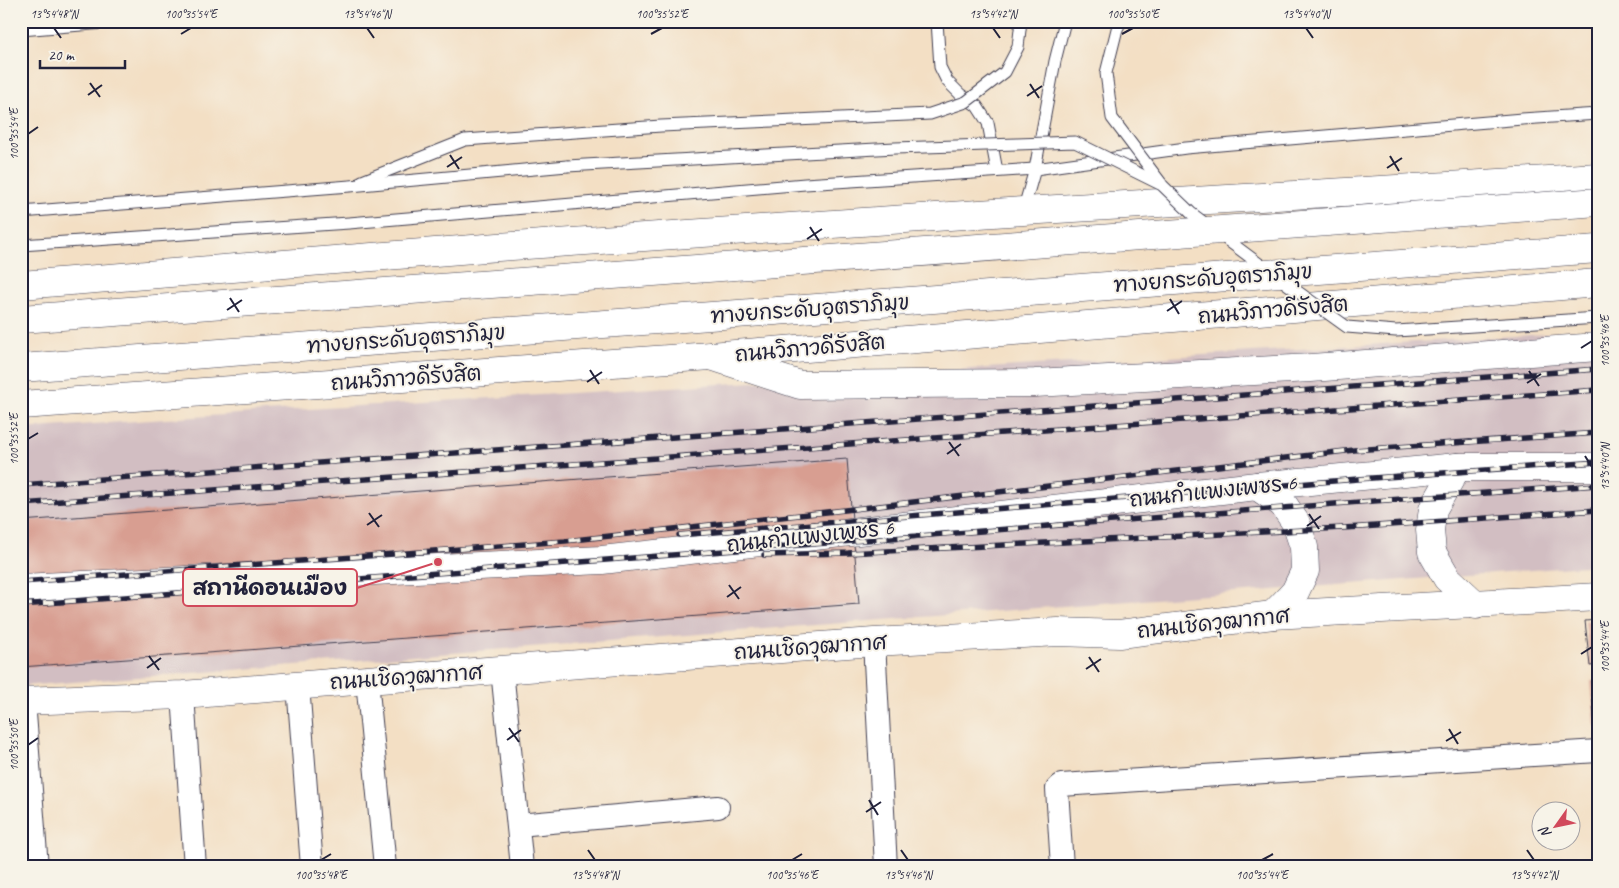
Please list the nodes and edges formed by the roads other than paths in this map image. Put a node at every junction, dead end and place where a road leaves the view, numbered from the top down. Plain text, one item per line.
1 (129, 21) edge
2 (937, 21) edge
3 (1021, 21) edge
4 (1065, 21) edge
5 (1122, 21) edge
6 (21, 30) edge
7 (1598, 114) edge
8 (1035, 168) junction
9 (997, 171) junction
10 (1598, 176) edge
11 (1162, 184) junction
12 (350, 186) junction
13 (1598, 202) edge
14 (1023, 211) junction
15 (21, 212) edge
16 (21, 245) edge
17 (1598, 249) edge
18 (1598, 283) edge
19 (21, 285) edge
20 (1598, 318) edge
21 (21, 319) edge
22 (1598, 347) edge
23 (711, 356) junction
24 (21, 368) edge
25 (21, 405) edge
26 (1457, 467) junction
27 (1598, 467) edge
28 (1257, 486) junction
29 (21, 588) edge
30 (1598, 597) edge
31 (1476, 605) junction
32 (1272, 615) junction
33 (874, 642) junction
34 (502, 670) junction
35 (367, 680) junction
36 (298, 685) junction
37 (183, 695) junction
38 (23, 701) edge
39 (1598, 751) edge
40 (718, 807) dead end
41 (518, 825) junction
42 (37, 867) edge
43 (196, 867) edge
44 (312, 867) edge
45 (385, 867) edge
46 (522, 867) edge
47 (886, 867) edge
48 (1062, 867) edge

1 - 6 lane
2 - 9 lane
3 - 12 lane, bridge
4 - 8 lane
5 - 11 lane, bridge
7 - 8 lane
8 - 9 lane
8 - 14 lane
9 - 16 lane
10 - 14 main road
11 - 12 lane, bridge
11 - 20 lane, bridge
12 - 15 lane
13 - 21 main road, bridge
14 - 19 main road
17 - 24 main road, ทางยกระดับอุตราภิมุข, bridge
18 - 23 main road, ถนนวิภาวดีรังสิต
22 - 23 main road
23 - 25 main road, ถนนวิภาวดีรังสิต
26 - 27 main road, ถนนกำแพงเพชร 6
26 - 28 main road, ถนนกำแพงเพชร 6
26 - 31 main road
28 - 29 main road, ถนนกำแพงเพชร 6
28 - 32 main road
30 - 31 main road, ถนนเชิดวุฒากาศ
31 - 32 main road, ถนนเชิดวุฒากาศ
32 - 33 main road, ถนนเชิดวุฒากาศ
33 - 34 main road, ถนนเชิดวุฒากาศ
33 - 47 street
34 - 35 main road, ถนนเชิดวุฒากาศ
34 - 41 street
35 - 36 main road, ถนนเชิดวุฒากาศ
35 - 45 street
36 - 37 main road, ถนนเชิดวุฒากาศ
36 - 44 street
37 - 38 main road, ถนนเชิดวุฒากาศ
37 - 43 street
38 - 42 street
39 - 48 street
40 - 41 street
41 - 46 street

